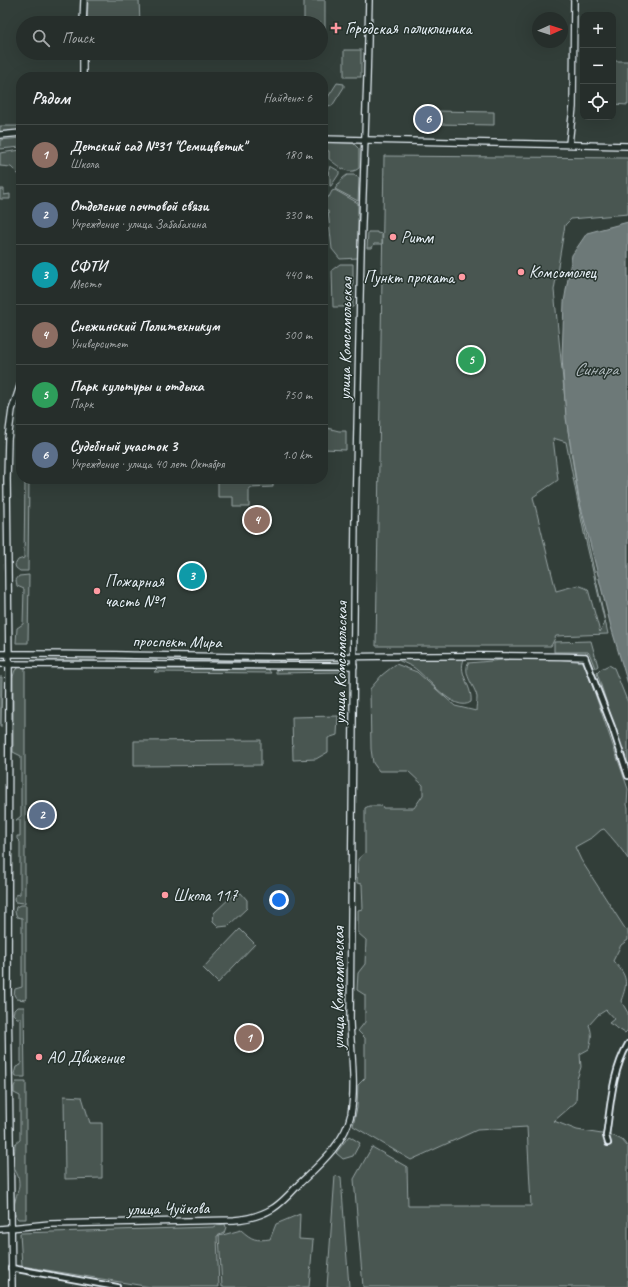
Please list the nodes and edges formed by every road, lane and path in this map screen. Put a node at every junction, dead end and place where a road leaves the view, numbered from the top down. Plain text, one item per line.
1 (84, 0) edge
2 (368, 0) edge
3 (574, 0) edge
4 (83, 16) edge
5 (83, 60) edge
6 (83, 72) edge
7 (16, 133) edge
8 (0, 135) edge
9 (328, 139) edge
10 (365, 140) junction
11 (569, 144) junction
12 (628, 146) edge
13 (16, 398) edge
14 (0, 654) edge
15 (9, 654) junction
16 (102, 654) junction
17 (166, 655) junction
18 (273, 657) junction
19 (354, 657) junction
20 (585, 657) joint
21 (0, 664) edge
22 (9, 664) junction
23 (102, 664) junction
24 (166, 665) junction
25 (273, 666) junction
26 (354, 666) junction
27 (628, 776) edge
28 (628, 1044) edge
29 (608, 1143) dead end
30 (310, 1174) joint
31 (11, 1228) junction
32 (0, 1229) edge
33 (12, 1268) junction
34 (12, 1287) edge
35 (117, 1287) edge

1 - 4 street
2 - 10 street, улица Комсомольская
3 - 11 street
5 - 6 street
7 - 8 street
9 - 10 street
10 - 11 street
10 - 19 street, улица Комсомольская
11 - 12 street
13 - 15 street
14 - 15 street, проспект Мира
15 - 16 street, проспект Мира
15 - 22 street
16 - 17 street, проспект Мира
16 - 23 street
17 - 18 street, проспект Мира
17 - 24 street
18 - 19 street, проспект Мира
18 - 25 street
19 - 20 street, проспект Мира
19 - 26 street, улица Комсомольская
20 - 27 street
21 - 22 street, проспект Мира
22 - 23 street, проспект Мира
22 - 31 street
23 - 24 street, проспект Мира
24 - 25 street, проспект Мира
25 - 26 street, проспект Мира
26 - 30 street, улица Комсомольская
28 - 29 street
30 - 31 street, улица Чуйкова
31 - 32 street, улица Чуйкова
31 - 33 street
33 - 34 street
33 - 35 street

